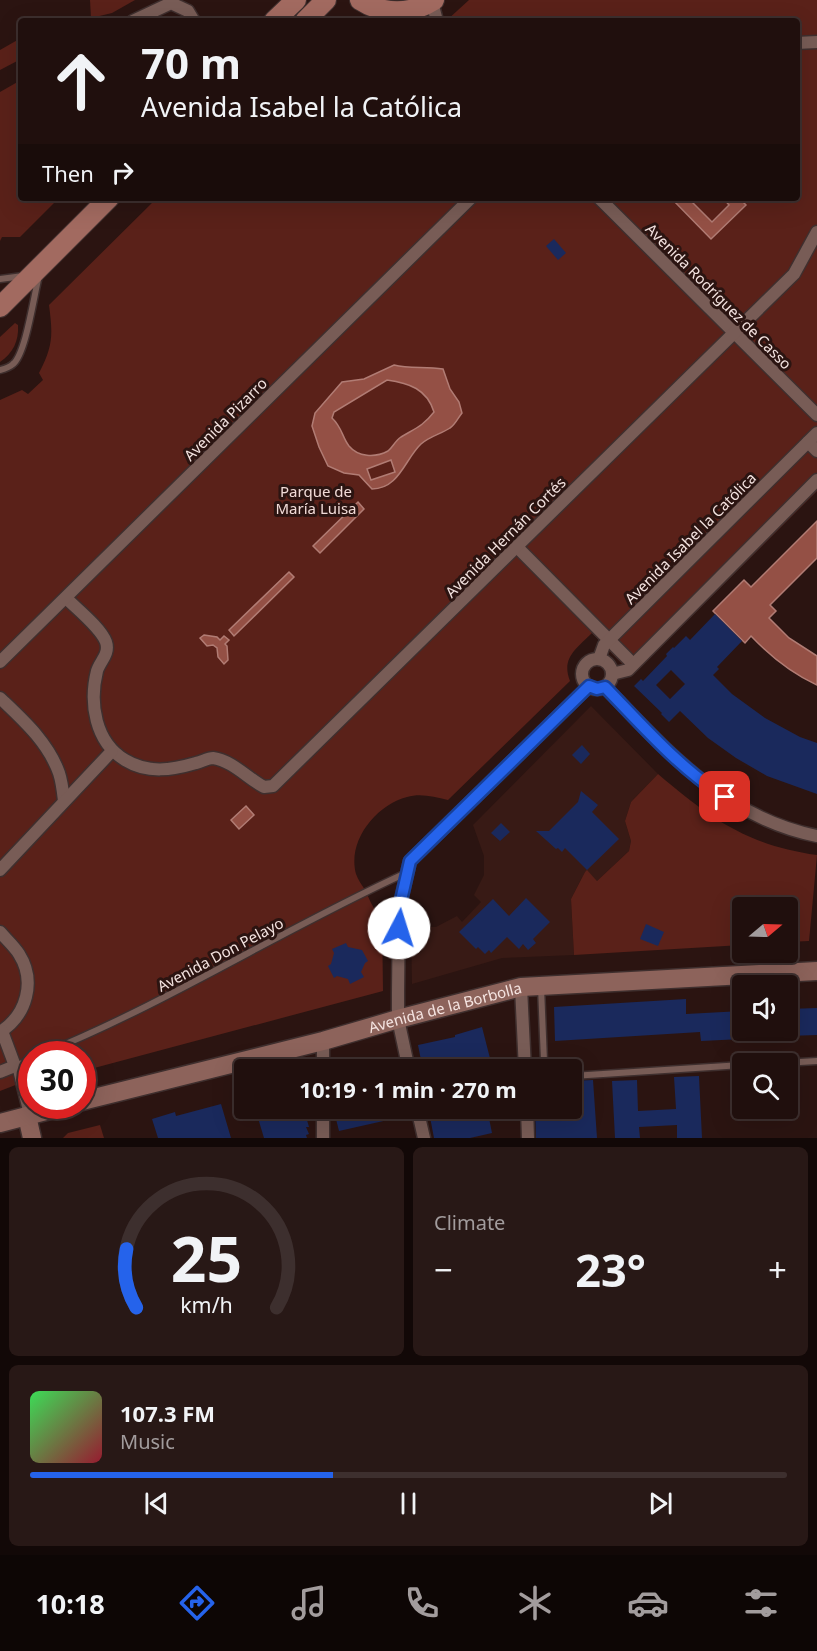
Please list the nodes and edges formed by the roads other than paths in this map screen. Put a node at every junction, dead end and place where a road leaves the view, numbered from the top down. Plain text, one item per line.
1 (296, 0) edge
2 (326, 0) edge
3 (360, 0) edge
4 (433, 1) edge
5 (407, 16) edge
6 (139, 18) edge
7 (192, 18) edge
8 (277, 18) edge
9 (308, 18) edge
10 (436, 18) edge
11 (817, 42) edge
12 (800, 43) edge
13 (106, 201) edge
14 (468, 201) edge
15 (602, 201) edge
16 (817, 232) edge
17 (37, 269) junction
18 (0, 279) edge
19 (0, 307) edge
20 (734, 332) junction
21 (0, 370) edge
22 (817, 415) edge
23 (814, 442) edge
24 (817, 480) edge
25 (517, 547) junction
26 (66, 598) junction
27 (609, 640) junction
28 (599, 658) junction
29 (0, 662) edge
30 (633, 664) junction
31 (612, 674) junction
32 (589, 686) junction
33 (605, 687) junction
34 (0, 698) edge
35 (112, 751) junction
36 (64, 801) junction
37 (817, 836) edge
38 (0, 870) edge
39 (407, 873) junction
40 (0, 932) edge
41 (817, 970) edge
42 (541, 986) junction
43 (521, 987) junction
44 (398, 1019) junction
45 (1, 1031) edge
46 (75, 1041) edge
47 (323, 1041) junction
48 (323, 1059) edge
49 (407, 1059) edge
50 (524, 1059) edge
51 (544, 1059) edge
52 (817, 1061) edge
53 (798, 1062) edge
54 (18, 1065) edge
55 (15, 1066) junction
56 (732, 1066) edge
57 (0, 1072) edge
58 (582, 1075) edge
59 (18, 1076) edge
60 (96, 1098) edge
61 (18, 1118) edge
62 (28, 1119) edge
63 (323, 1119) edge
64 (420, 1119) edge
65 (527, 1119) edge
66 (0, 1123) edge
67 (32, 1138) edge
68 (323, 1138) edge
69 (424, 1138) edge
70 (528, 1138) edge

1 - 8 main road
2 - 9 main road
3 - 5 main road
4 - 5 main road
4 - 10 street
6 - 7 street
11 - 12 street
13 - 17 main road
14 - 26 street, Avenida Pizarro
15 - 20 street, Avenida Rodríguez de Casso
16 - 20 street, Avenida Hernán Cortés
17 - 18 lane
17 - 19 main road
17 - 21 lane
20 - 22 street, Avenida Rodríguez de Casso
20 - 25 street, Avenida Hernán Cortés
23 - 27 street, Avenida Isabel la Católica
24 - 30 street
25 - 27 street
25 - 35 street, Avenida Hernán Cortés
26 - 29 street, Avenida Pizarro
26 - 35 street
27 - 28 street, Avenida Isabel la Católica
27 - 30 street
28 - 31 street
28 - 32 street
30 - 31 street
31 - 33 street
32 - 33 street
32 - 39 street
33 - 37 street
34 - 36 street
35 - 36 street
36 - 38 street
39 - 44 street
39 - 46 lane, Avenida Don Pelayo
40 - 45 street
41 - 42 main road, Avenida de la Borbolla
42 - 43 main road, Avenida de la Borbolla
42 - 51 lane
43 - 44 main road, Avenida de la Borbolla
43 - 50 street
44 - 47 main road, Avenida de la Borbolla
44 - 49 street
45 - 55 street
47 - 48 street
47 - 60 main road, Avenida de la Borbolla
52 - 53 lane
54 - 55 lane
55 - 57 street
55 - 59 lane
56 - 58 lane
61 - 66 main road
62 - 67 main road
63 - 68 street
64 - 69 street
65 - 70 street

